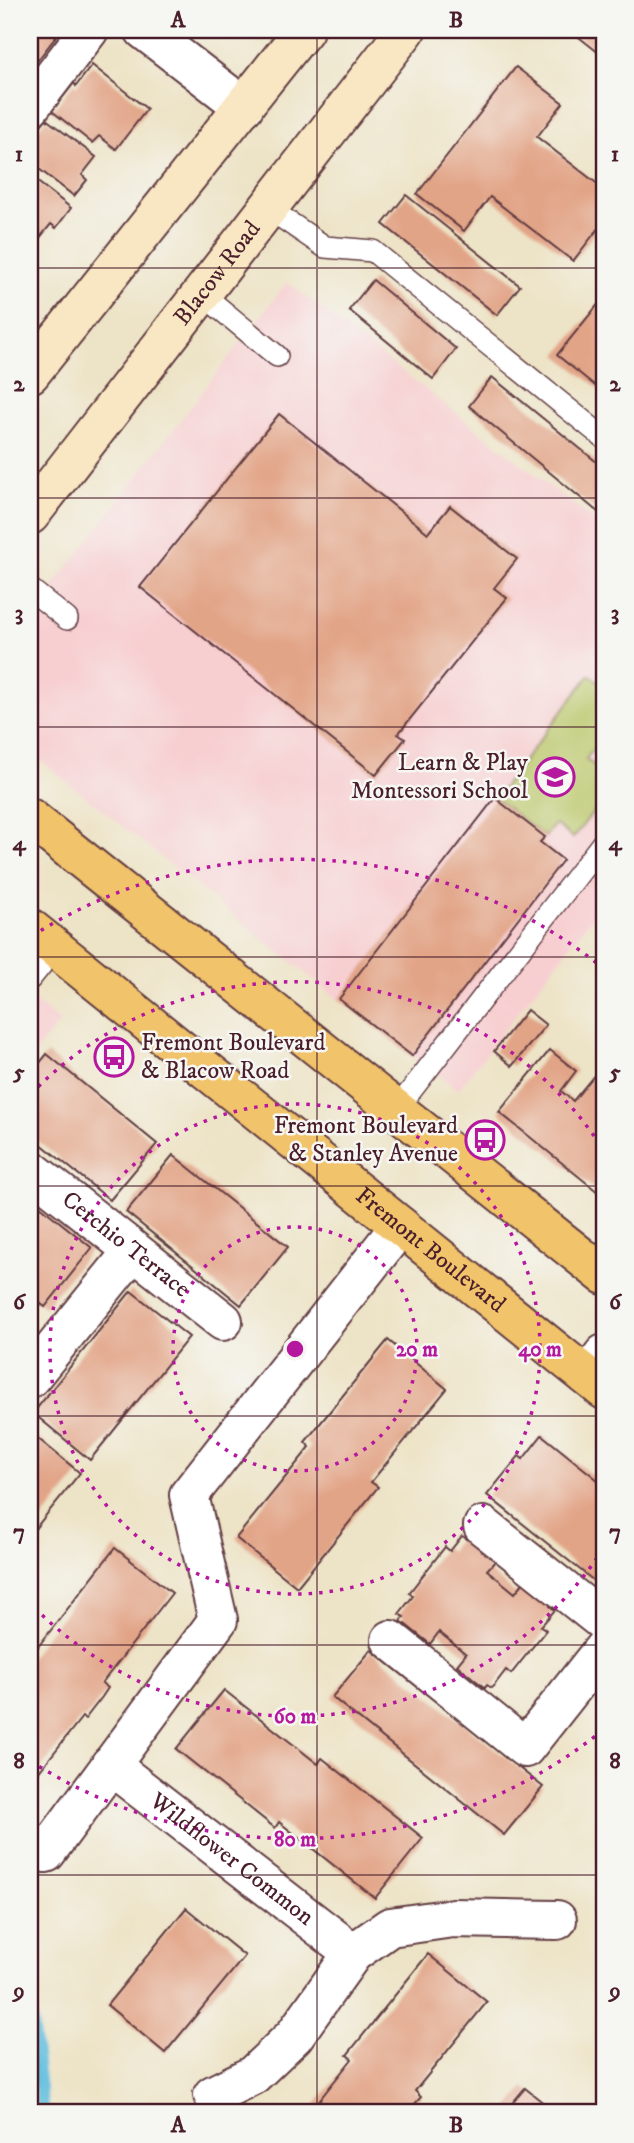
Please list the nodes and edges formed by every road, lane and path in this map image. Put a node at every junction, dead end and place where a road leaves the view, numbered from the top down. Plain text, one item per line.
1 (89, 30) edge
2 (144, 30) edge
3 (304, 30) edge
4 (406, 30) edge
5 (30, 107) edge
6 (244, 107) junction
7 (268, 208) junction
8 (201, 293) junction
9 (277, 355) dead end
10 (30, 374) edge
11 (604, 438) edge
12 (30, 515) edge
13 (30, 589) edge
14 (67, 619) dead end
15 (30, 818) edge
16 (604, 841) edge
17 (42, 938) edge
18 (30, 979) edge
19 (396, 1110) junction
20 (30, 1169) edge
21 (400, 1226) junction
22 (133, 1251) junction
23 (604, 1275) edge
24 (223, 1321) dead end
25 (599, 1373) edge
26 (30, 1378) edge
27 (483, 1526) dead end
28 (604, 1622) edge
29 (391, 1640) dead end
30 (604, 1648) edge
31 (110, 1765) junction
32 (46, 1853) dead end
33 (557, 1920) dead end
34 (353, 1953) junction
35 (213, 2095) dead end

1 - 5 street
2 - 6 street
3 - 6 main road
4 - 7 main road, Blacow Road
6 - 10 main road
7 - 8 main road, Blacow Road
7 - 11 lane
8 - 9 lane
8 - 12 main road, Blacow Road
13 - 14 lane
15 - 19 main road
16 - 19 lane
17 - 18 lane
17 - 21 main road, Fremont Boulevard
19 - 23 main road
20 - 22 street, Cerchio Terrace
21 - 25 main road, Fremont Boulevard
21 - 31 street
22 - 24 street, Cerchio Terrace
22 - 26 street
27 - 28 street
29 - 30 street
31 - 32 street
31 - 34 street, Wildflower Common
33 - 34 street
34 - 35 street

